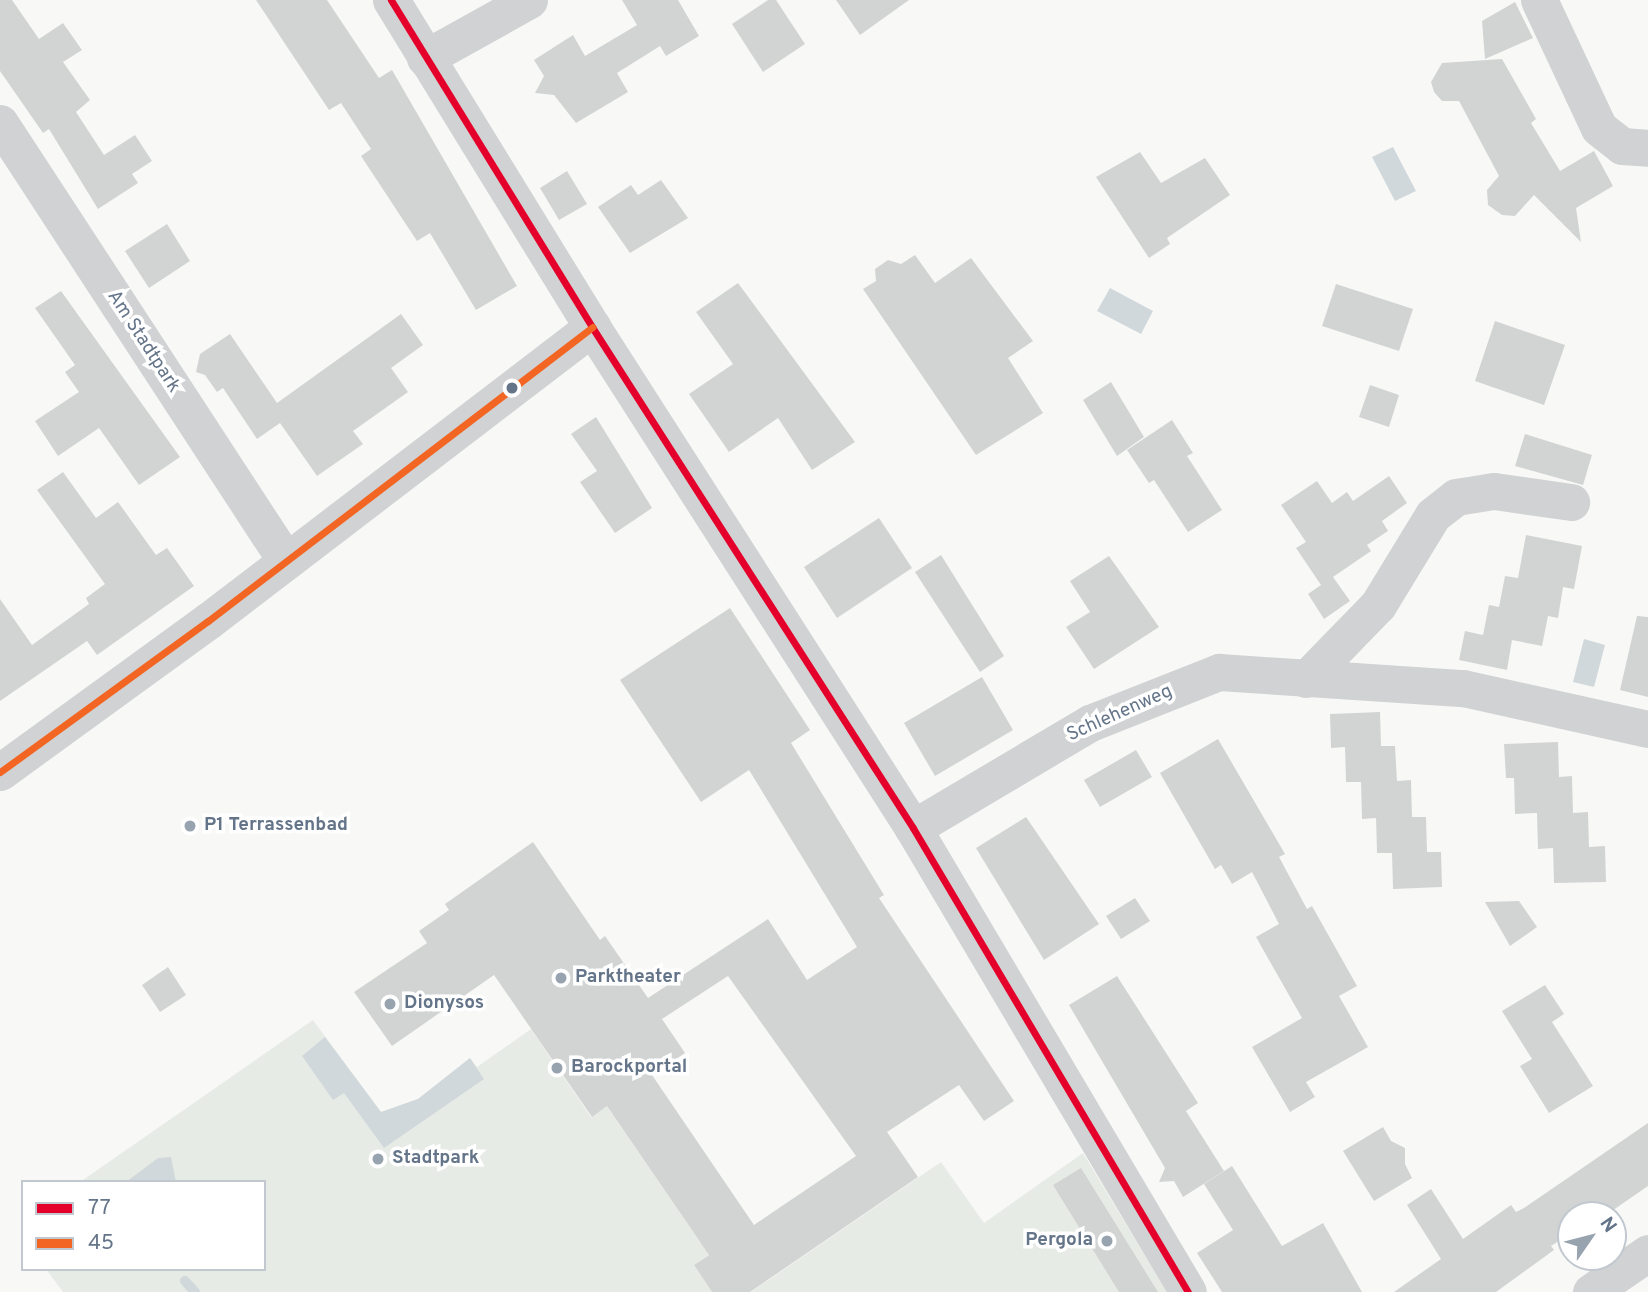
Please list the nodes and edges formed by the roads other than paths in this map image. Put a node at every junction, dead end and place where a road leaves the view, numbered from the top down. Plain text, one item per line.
1 (391, 0) edge
2 (528, 0) edge
3 (1539, 0) edge
4 (425, 58) junction
5 (0, 123) edge
6 (1648, 148) edge
7 (592, 327) junction
8 (1571, 502) dead end
9 (286, 561) junction
10 (1306, 679) junction
11 (1648, 729) edge
12 (0, 772) edge
13 (913, 828) junction
14 (1648, 1253) edge
15 (1188, 1292) edge
16 (1591, 1292) edge

1 - 4 street
2 - 4 street
3 - 6 street
4 - 7 street
5 - 9 street, Am Stadtpark
7 - 9 street
7 - 13 street
8 - 10 street
9 - 12 street
10 - 11 street, Schlehenweg
10 - 13 street, Schlehenweg
13 - 15 street
14 - 16 street

